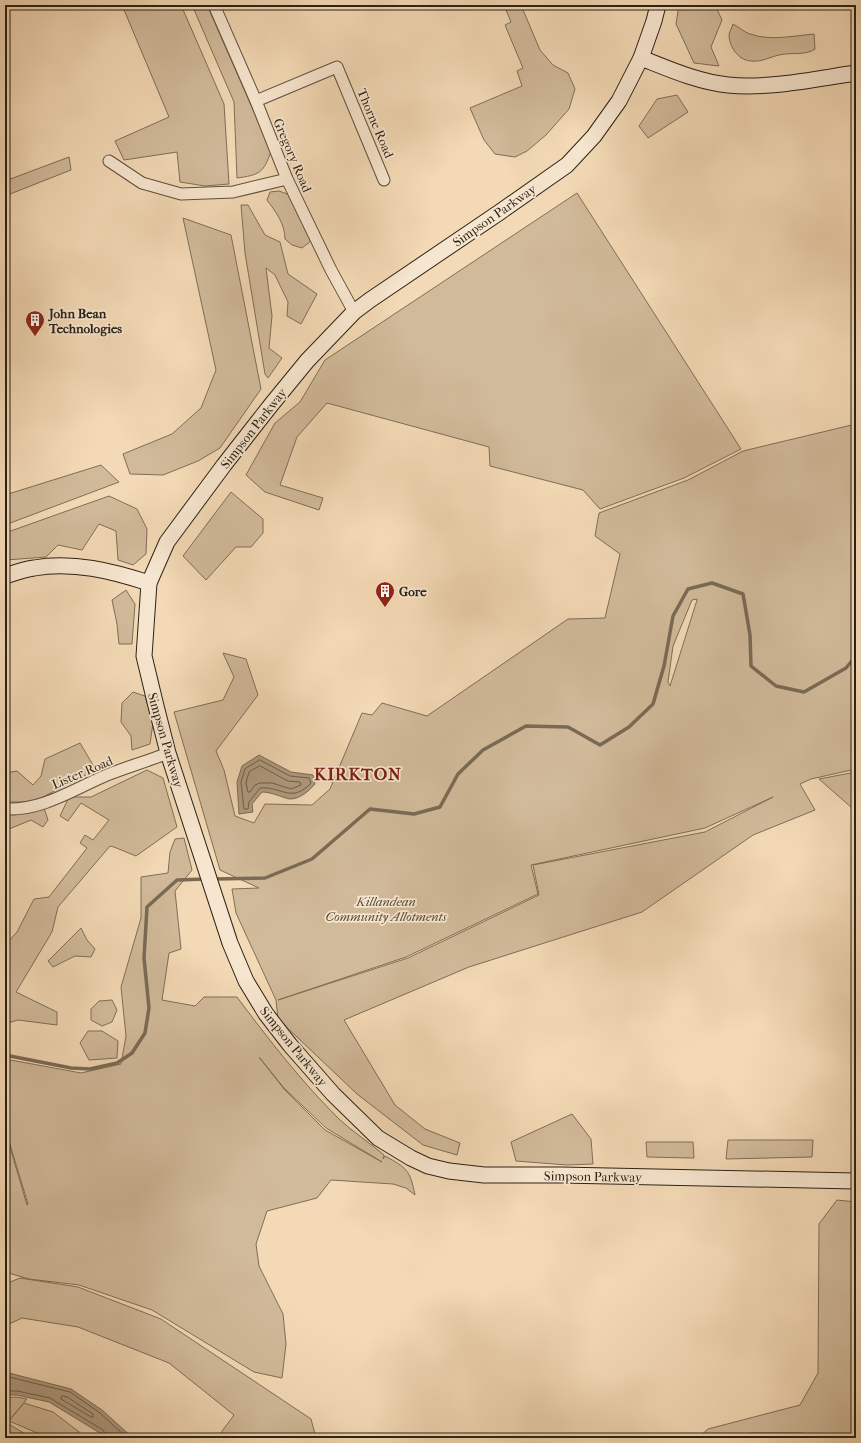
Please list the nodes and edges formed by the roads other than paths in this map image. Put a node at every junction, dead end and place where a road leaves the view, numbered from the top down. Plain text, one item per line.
1 (214, 5) edge
2 (658, 5) edge
3 (641, 58) junction
4 (856, 73) edge
5 (256, 101) junction
6 (109, 161) dead end
7 (287, 179) junction
8 (384, 180) dead end
9 (354, 312) junction
10 (5, 576) edge
11 (149, 582) junction
12 (168, 753) junction
13 (5, 809) edge
14 (856, 1180) edge

1 - 5 street, Gregory Road
2 - 3 main road, Simpson Parkway
3 - 4 main road
3 - 9 main road, Simpson Parkway
5 - 7 street, Gregory Road
5 - 8 street, Thorne Road
6 - 7 street
7 - 9 street, Gregory Road
9 - 11 main road, Simpson Parkway
10 - 11 main road
11 - 12 main road, Simpson Parkway
12 - 13 street, Lister Road
12 - 14 main road, Simpson Parkway

